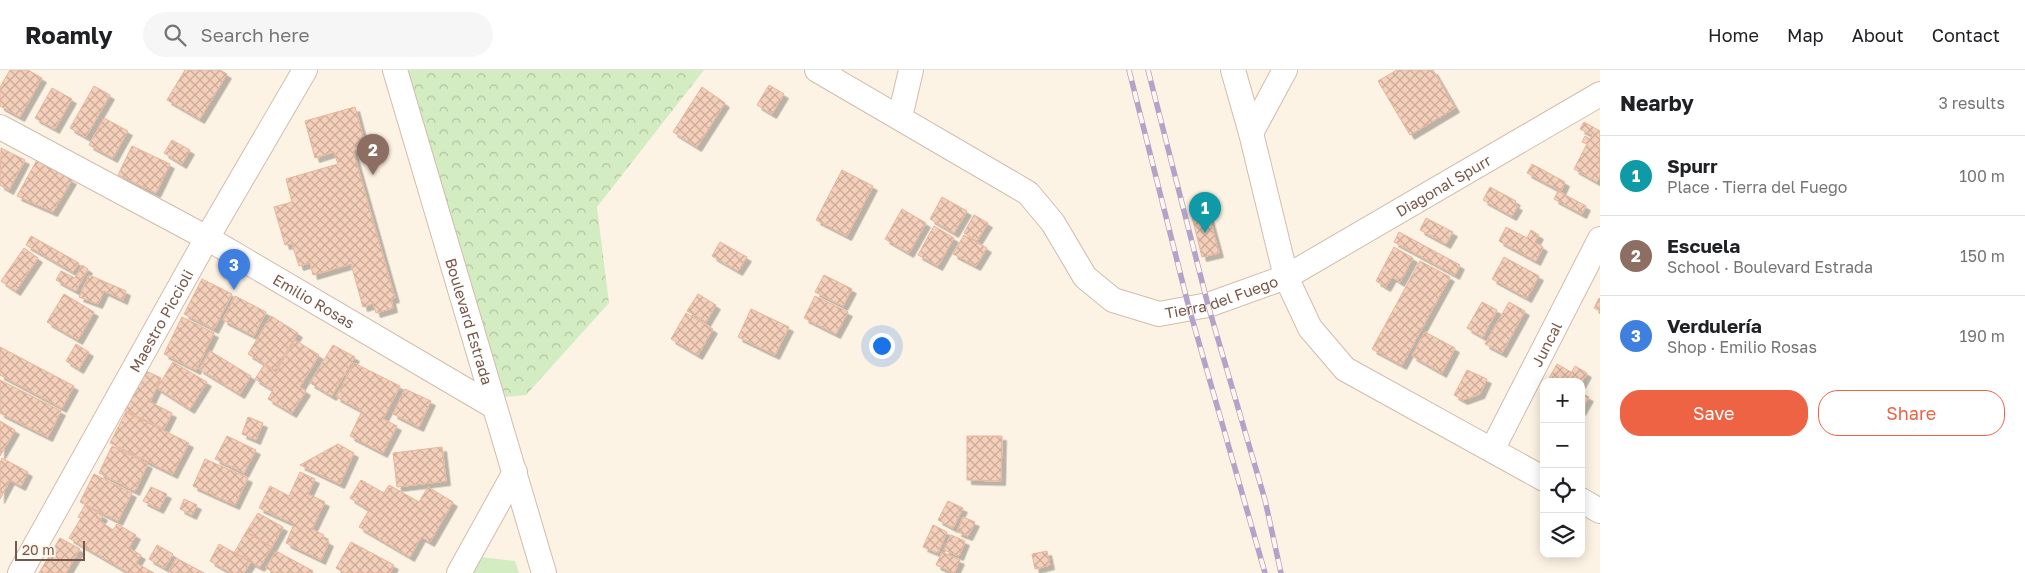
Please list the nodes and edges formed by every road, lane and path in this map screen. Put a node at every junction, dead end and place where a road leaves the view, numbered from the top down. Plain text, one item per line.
1 (305, 70) edge
2 (395, 70) edge
3 (817, 70) edge
4 (911, 70) edge
5 (1233, 70) edge
6 (1285, 70) edge
7 (1600, 94) edge
8 (900, 116) junction
9 (0, 127) edge
10 (1251, 133) junction
11 (207, 238) junction
12 (1600, 239) edge
13 (1286, 277) junction
14 (493, 406) junction
15 (1492, 450) junction
16 (515, 472) junction
17 (1540, 477) edge
18 (1585, 502) edge
19 (1600, 511) edge
20 (20, 573) edge
21 (459, 573) edge
22 (544, 573) edge

1 - 11 street, Maestro Piccioli
2 - 14 street, Boulevard Estrada
3 - 8 street, Tierra del Fuego
4 - 8 street
5 - 10 street
6 - 10 street
7 - 13 street, Diagonal Spurr
8 - 13 street, Tierra del Fuego
9 - 11 street, Emilio Rosas
10 - 13 street
11 - 14 street, Emilio Rosas
11 - 20 street, Maestro Piccioli
12 - 15 street, Juncal
13 - 15 street, Tierra del Fuego
14 - 16 street, Boulevard Estrada
15 - 17 street, Tierra del Fuego
16 - 21 street
16 - 22 street, Boulevard Estrada
18 - 19 street

